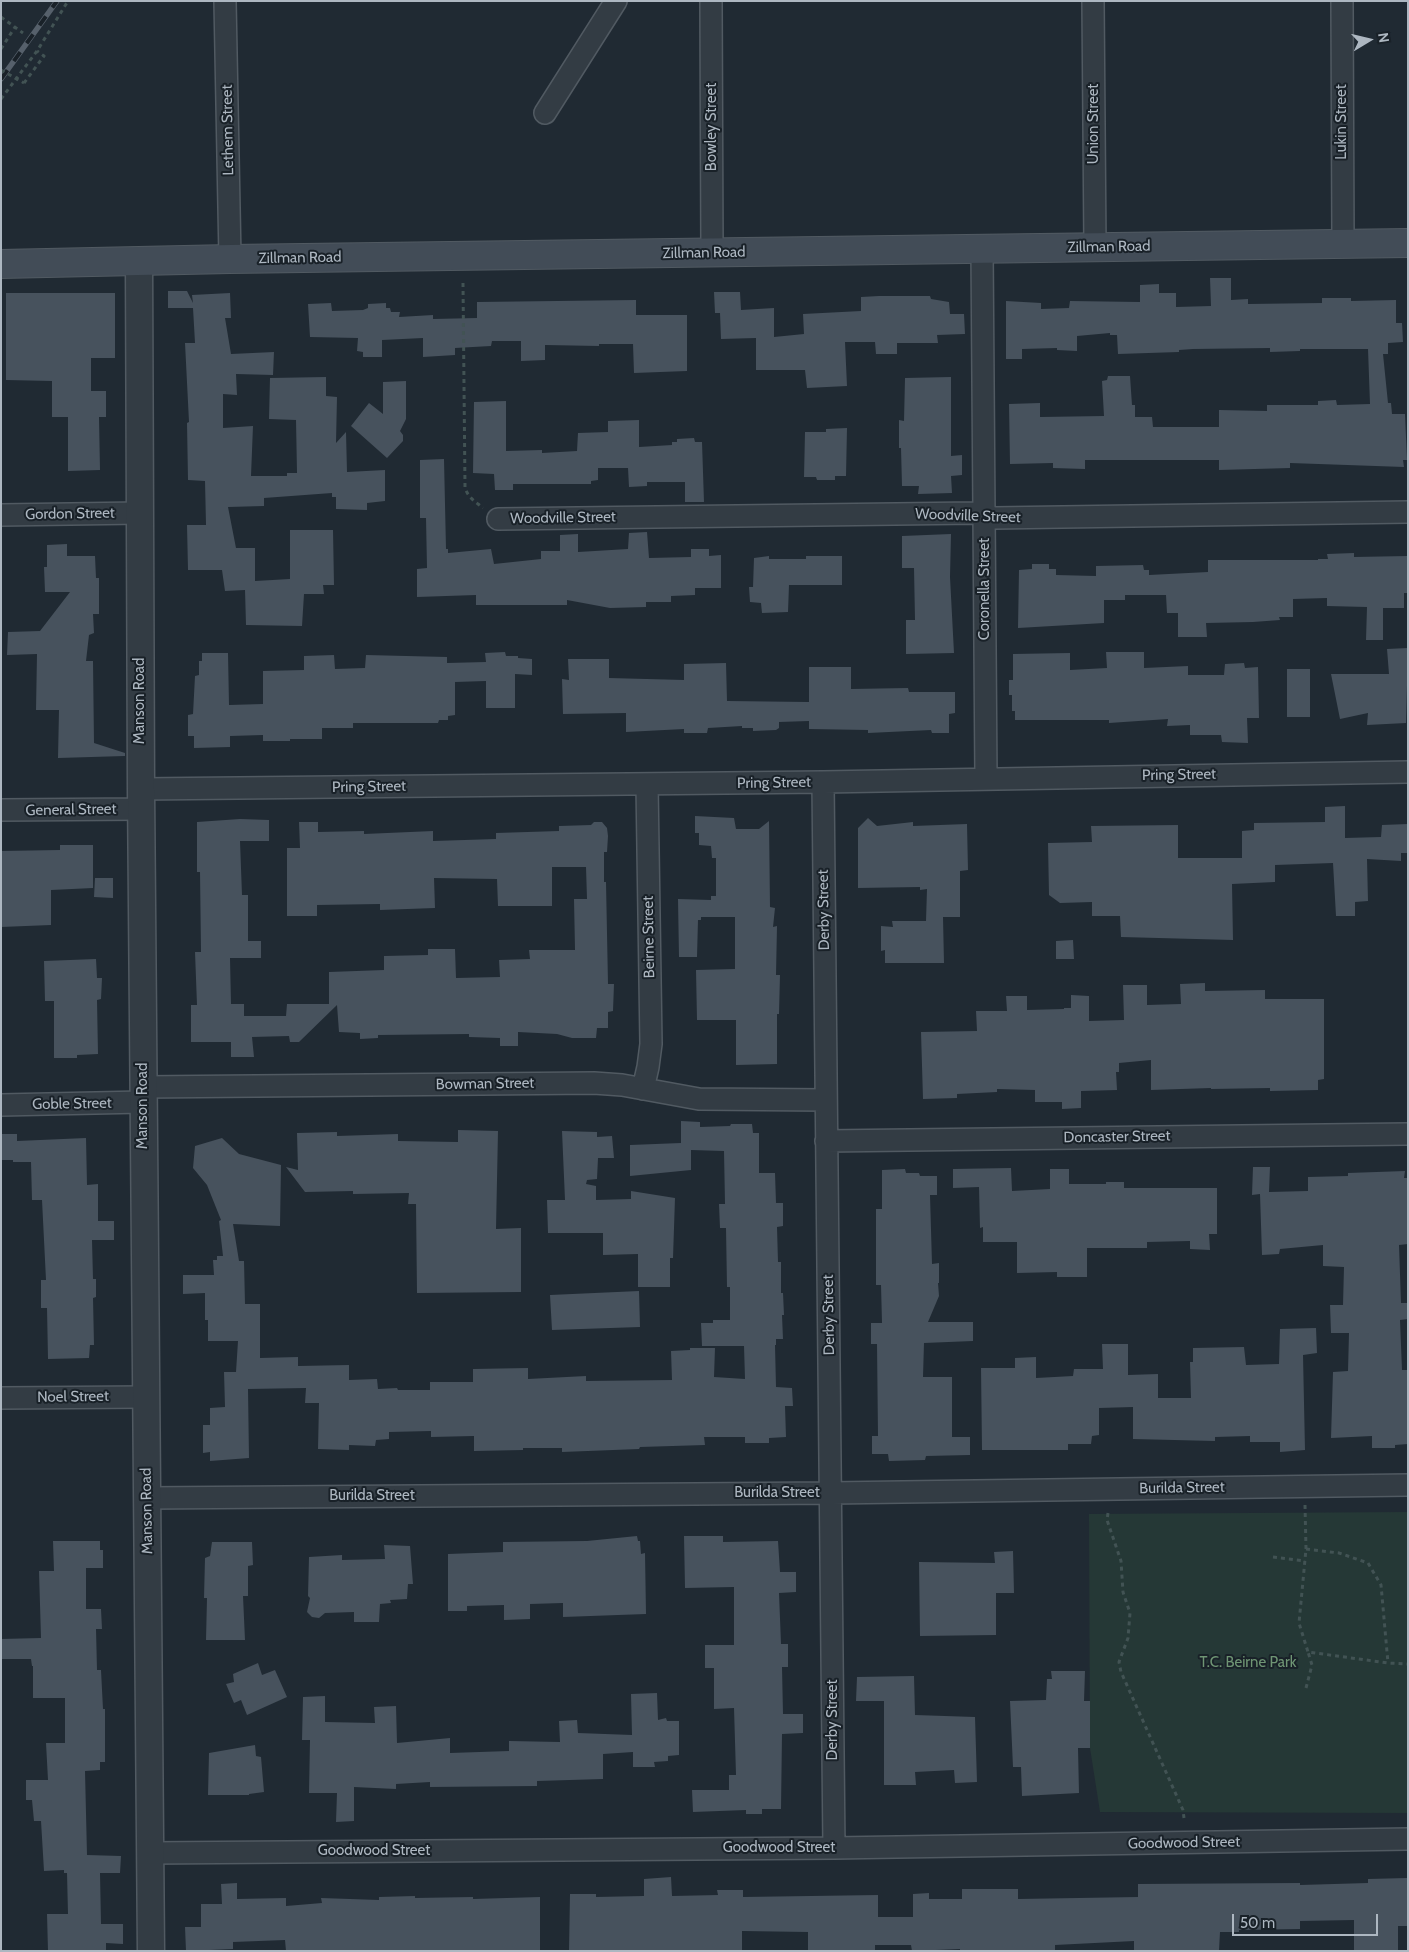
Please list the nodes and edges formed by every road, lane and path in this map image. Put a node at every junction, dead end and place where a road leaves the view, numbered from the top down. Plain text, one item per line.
1 (68, 1) edge
2 (225, 1) edge
3 (616, 1) edge
4 (711, 1) edge
5 (1093, 1) edge
6 (1342, 1) edge
7 (1, 17) edge
8 (15, 27) junction
9 (24, 33) dead end
10 (1, 49) edge
11 (38, 51) junction
12 (1, 70) edge
13 (1, 99) edge
14 (545, 113) dead end
15 (1343, 243) junction
16 (1408, 243) edge
17 (1095, 247) junction
18 (982, 249) junction
19 (712, 253) junction
20 (230, 259) junction
21 (139, 261) junction
22 (1, 264) edge
23 (463, 283) dead end
24 (1408, 512) edge
25 (140, 513) junction
26 (1, 515) edge
27 (984, 516) junction
28 (498, 519) joint
29 (1408, 772) edge
30 (986, 778) junction
31 (823, 782) junction
32 (647, 784) junction
33 (141, 799) junction
34 (1, 810) edge
35 (643, 1089) junction
36 (143, 1095) junction
37 (826, 1100) junction
38 (1, 1105) edge
39 (1408, 1134) edge
40 (826, 1140) junction
41 (146, 1397) junction
42 (1, 1398) edge
43 (1408, 1485) edge
44 (1304, 1486) junction
45 (831, 1493) junction
46 (147, 1498) junction
47 (1108, 1513) dead end
48 (1306, 1549) junction
49 (1273, 1558) dead end
50 (1305, 1561) junction
51 (1308, 1652) junction
52 (1388, 1663) junction
53 (1408, 1664) edge
54 (1306, 1688) dead end
55 (1184, 1818) dead end
56 (1408, 1839) edge
57 (834, 1848) junction
58 (150, 1853) junction
59 (151, 1951) edge

1 - 11 path
2 - 20 street, Lethem Street
3 - 14 street
4 - 19 street, Bowley Street
5 - 17 street, Union Street
6 - 15 street, Lukin Street
7 - 8 path
8 - 9 path
8 - 10 path
11 - 12 path, bridge
11 - 13 path
15 - 16 main road, Zillman Road
15 - 17 main road, Zillman Road
17 - 18 main road, Zillman Road
18 - 19 main road, Zillman Road
18 - 27 street, Coronella Street
19 - 20 main road, Zillman Road
20 - 21 main road, Zillman Road
21 - 22 main road, Zillman Road
21 - 25 street, Manson Road
23 - 28 path
24 - 27 street, Woodville Street
25 - 26 street, Gordon Street
25 - 33 street, Manson Road
27 - 28 street, Woodville Street
27 - 30 street, Coronella Street
29 - 30 street, Pring Street
30 - 31 street, Pring Street
31 - 32 street, Pring Street
31 - 37 street, Derby Street
32 - 33 street, Pring Street
32 - 35 street, Beirne Street
33 - 34 street, General Street
33 - 36 street, Manson Road
35 - 36 street, Bowman Street
35 - 37 street, Bowman Street
36 - 38 street, Goble Street
36 - 41 street, Manson Road
37 - 40 street, Derby Street
39 - 40 street, Doncaster Street
40 - 45 street, Derby Street
41 - 42 street, Noel Street
41 - 46 street, Manson Road
43 - 44 street, Burilda Street
44 - 45 street, Burilda Street
44 - 48 path
45 - 46 street, Burilda Street
45 - 57 street, Derby Street
46 - 58 street, Manson Road
47 - 55 path
48 - 50 path
48 - 52 path
49 - 50 path
50 - 51 path
51 - 52 path
51 - 54 path
52 - 53 path
56 - 57 street, Goodwood Street
57 - 58 street, Goodwood Street
58 - 59 street, Manson Road

